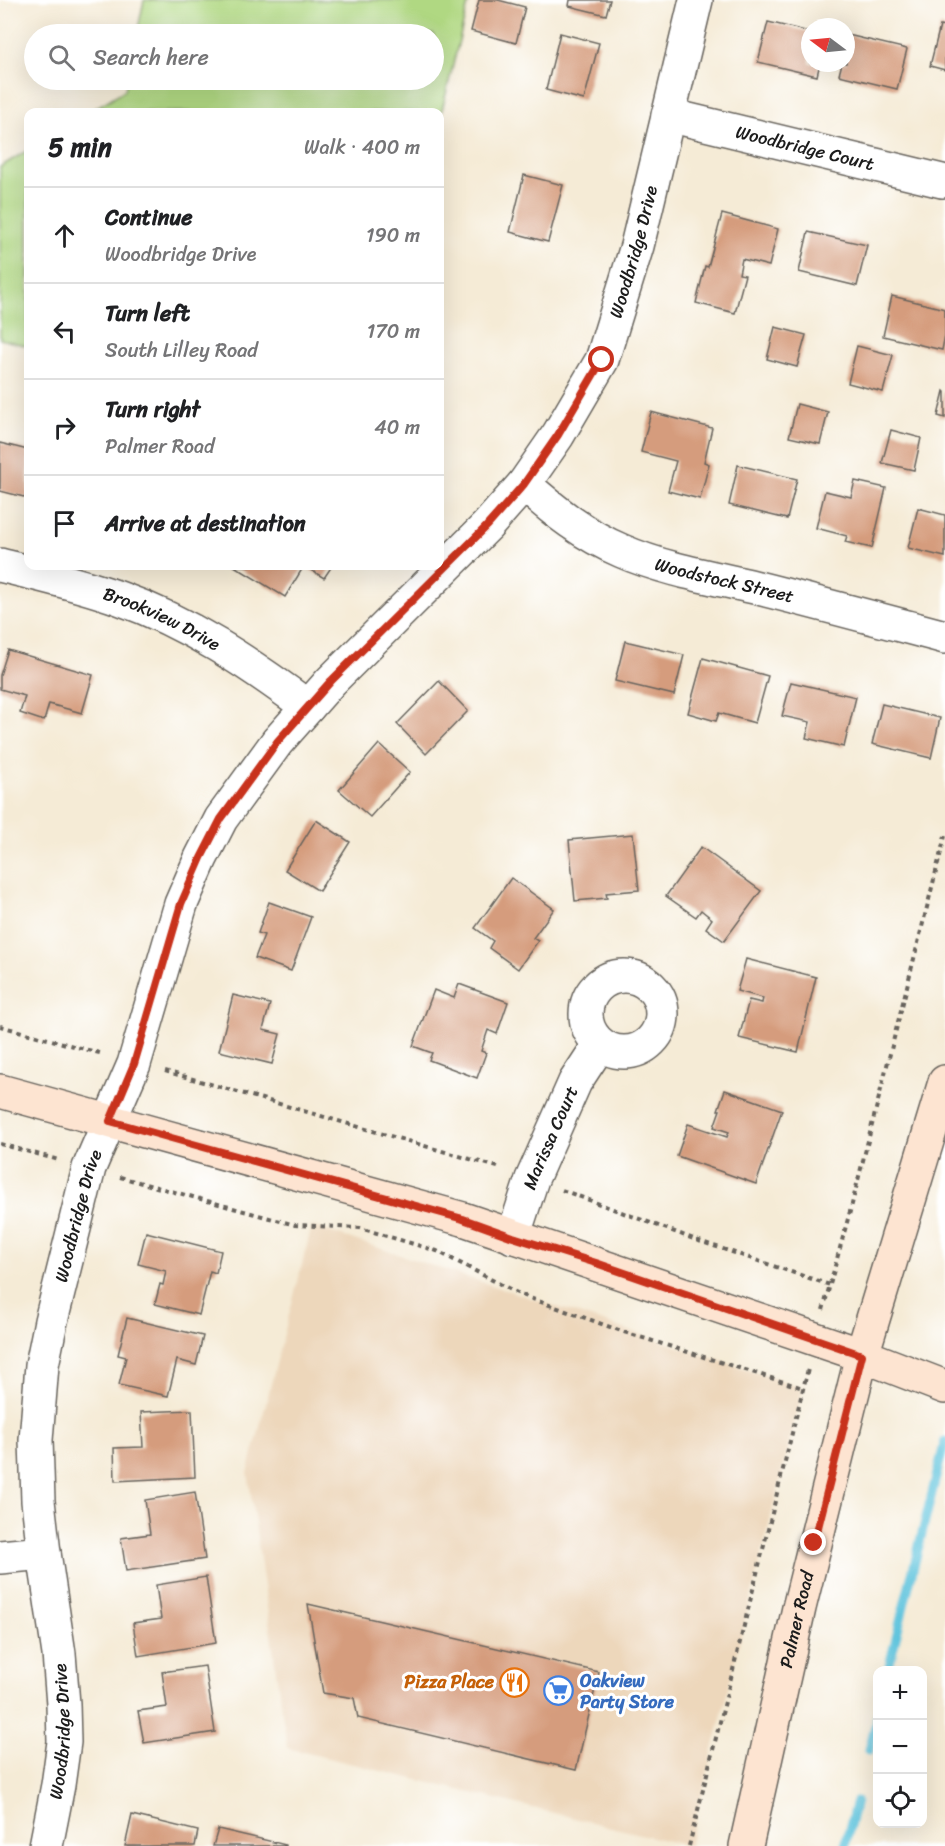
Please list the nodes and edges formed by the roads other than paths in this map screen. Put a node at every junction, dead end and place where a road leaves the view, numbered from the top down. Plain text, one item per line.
1 (696, 0) edge
2 (668, 115) junction
3 (944, 188) edge
4 (524, 484) junction
5 (0, 565) edge
6 (444, 569) edge
7 (443, 570) edge
8 (945, 636) edge
9 (308, 708) junction
10 (600, 1044) dead end
11 (945, 1082) edge
12 (0, 1091) edge
13 (110, 1121) junction
14 (513, 1237) junction
15 (862, 1355) junction
16 (945, 1387) edge
17 (44, 1553) junction
18 (0, 1557) edge
19 (46, 1846) edge
20 (746, 1846) edge

1 - 2 street, Woodbridge Drive
2 - 3 street, Woodbridge Court
2 - 4 street, Woodbridge Drive
4 - 6 street, Woodbridge Drive
4 - 8 street, Woodstock Street
5 - 9 street, Brookview Drive
7 - 9 street, Woodbridge Drive
9 - 13 street, Woodbridge Drive
10 - 14 street, Marissa Court
11 - 15 street, Palmer Road
12 - 13 street
13 - 14 street
13 - 17 street, Woodbridge Drive
14 - 15 street
15 - 16 street
15 - 20 street, Palmer Road
17 - 18 street
17 - 19 street, Woodbridge Drive

